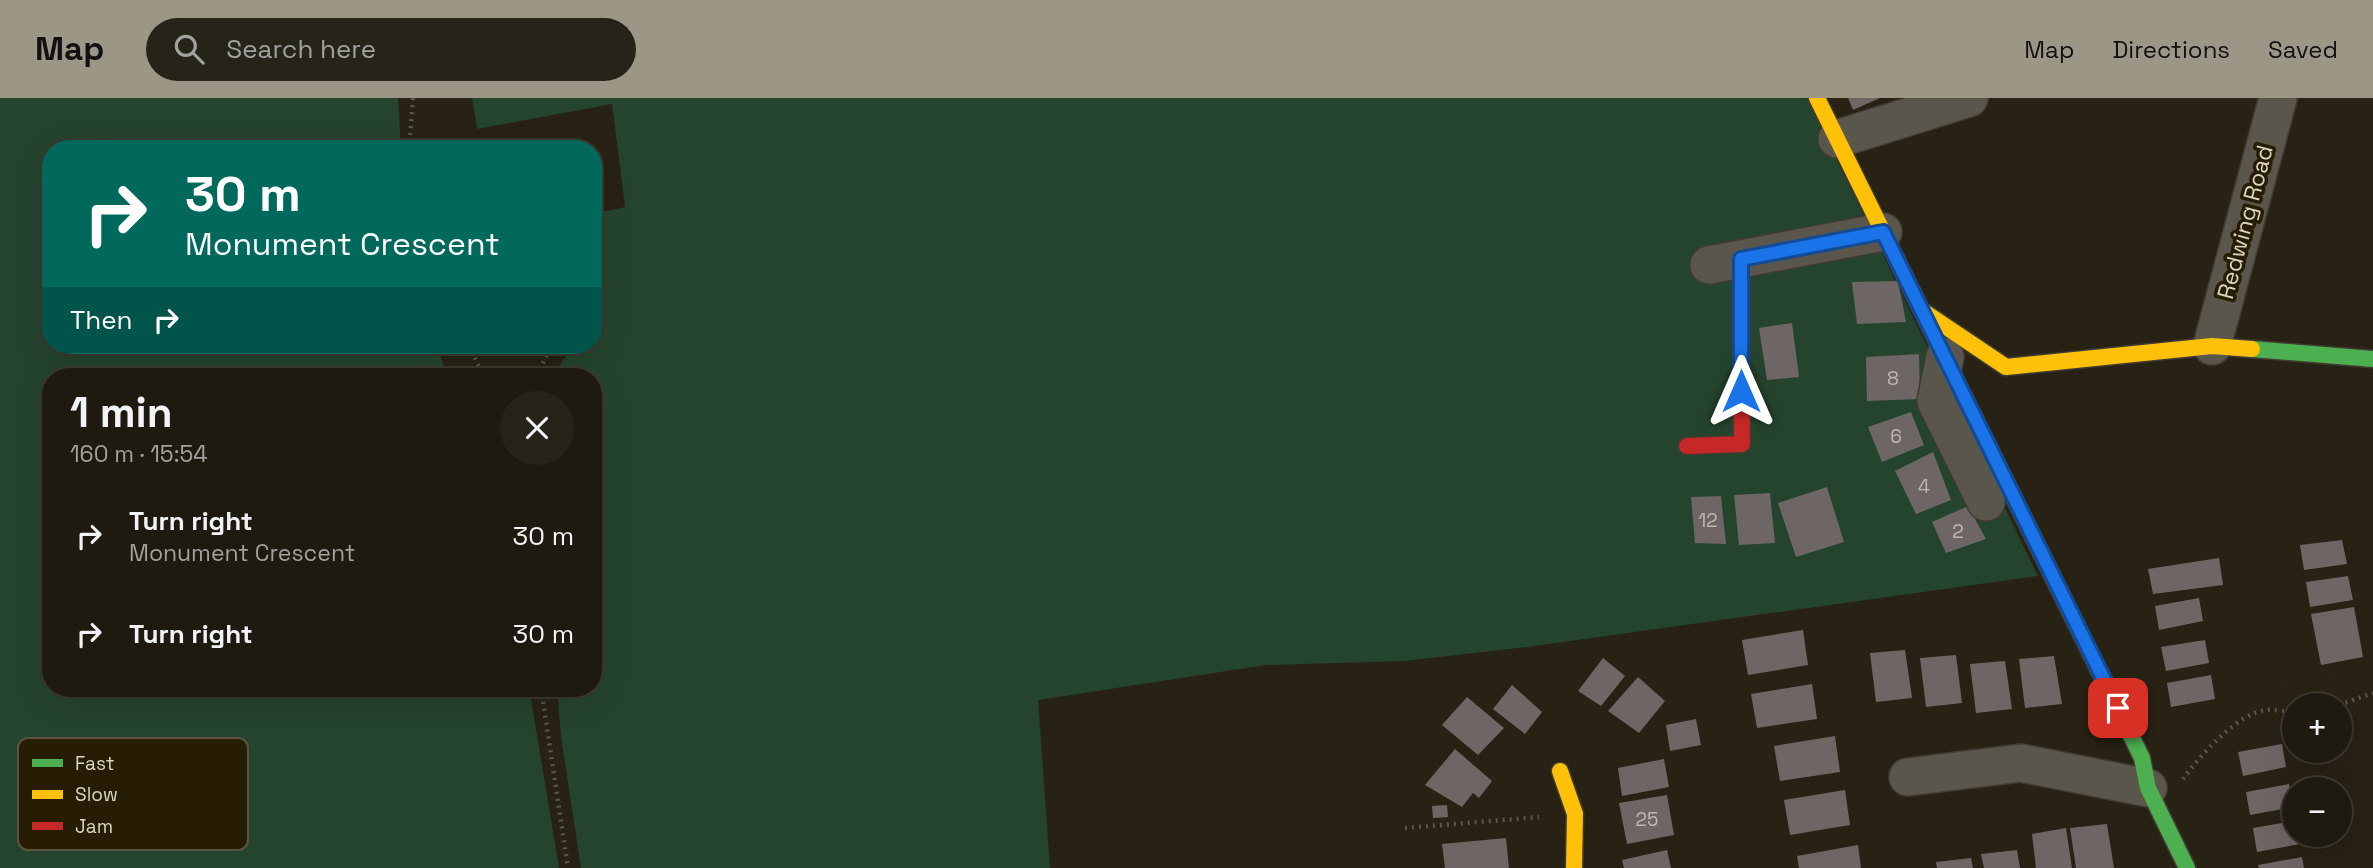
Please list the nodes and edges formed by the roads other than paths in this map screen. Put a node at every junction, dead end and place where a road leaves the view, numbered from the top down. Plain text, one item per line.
1 (1817, 98) edge
2 (1969, 98) edge
3 (2278, 98) edge
4 (1838, 139) junction
5 (1883, 232) junction
6 (1725, 262) joint
7 (1922, 311) junction
8 (2212, 346) junction
9 (1945, 357) junction
10 (2373, 359) edge
11 (1687, 446) dead end
12 (1986, 502) dead end
13 (1560, 771) dead end
14 (1908, 777) dead end
15 (2151, 794) junction
16 (1574, 868) edge
17 (2187, 868) edge

1 - 4 street
2 - 4 street
3 - 8 street, Redwing Road
4 - 5 street
5 - 6 street
5 - 7 street
6 - 11 street
7 - 8 street
7 - 9 street
8 - 10 street
9 - 12 street
9 - 15 street
13 - 16 street
14 - 15 street
15 - 17 street

